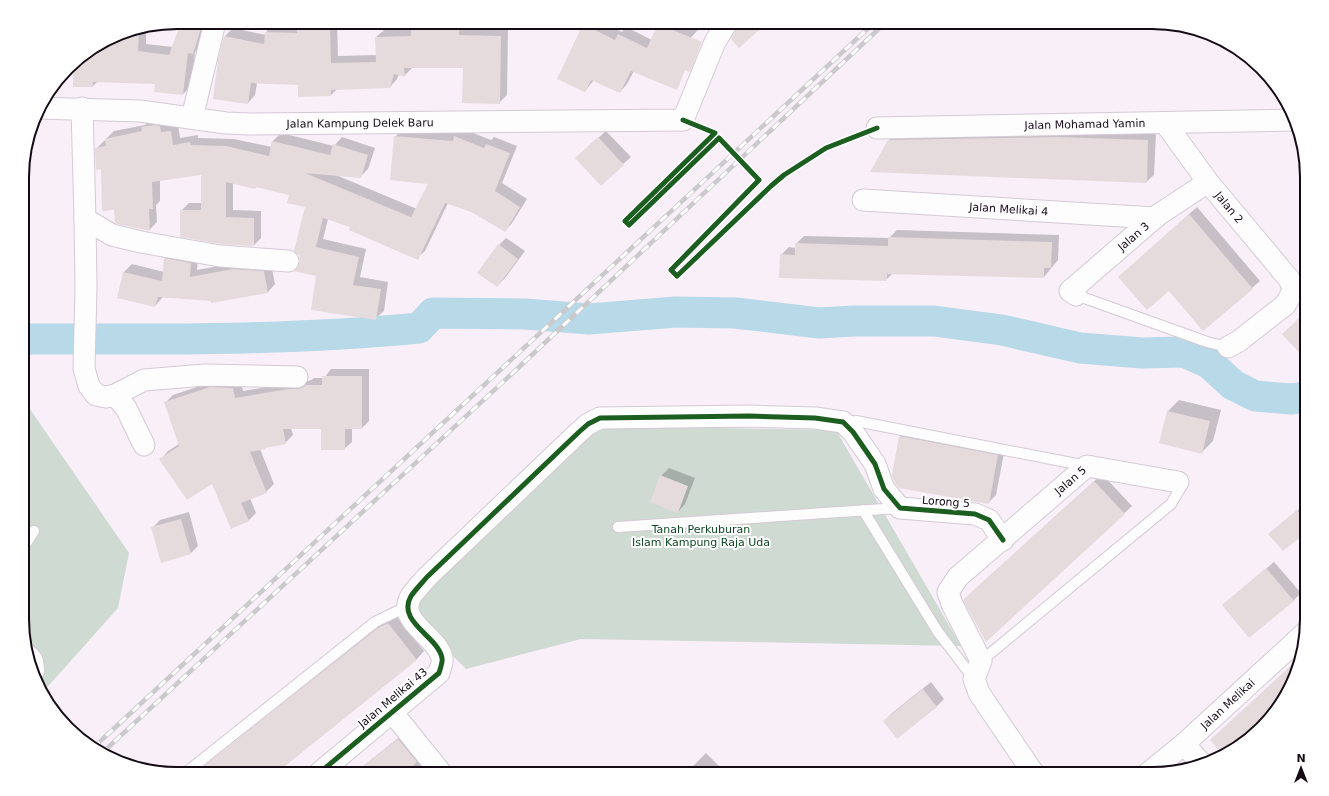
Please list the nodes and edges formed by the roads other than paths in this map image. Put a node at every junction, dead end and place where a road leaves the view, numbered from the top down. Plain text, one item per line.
1 (213, 29) edge
2 (723, 29) edge
3 (46, 108) edge
4 (82, 108) junction
5 (192, 118) junction
6 (1289, 120) edge
7 (1165, 123) junction
8 (877, 128) dead end
9 (1208, 182) junction
10 (863, 200) dead end
11 (1155, 218) junction
12 (85, 219) junction
13 (288, 261) dead end
14 (1076, 295) joint
15 (1228, 347) joint
16 (297, 378) dead end
17 (115, 395) junction
18 (843, 422) junction
19 (144, 445) dead end
20 (1087, 466) junction
21 (1178, 482) joint
22 (900, 508) junction
23 (863, 510) junction
24 (618, 527) dead end
25 (34, 531) dead end
26 (29, 539) edge
27 (1003, 540) junction
28 (408, 606) junction
29 (1299, 638) edge
30 (33, 652) edge
31 (977, 670) junction
32 (39, 672) edge
33 (392, 712) junction
34 (1184, 744) junction
35 (1198, 760) edge
36 (193, 767) edge
37 (326, 767) edge
38 (436, 767) edge
39 (1029, 767) edge
40 (1156, 767) edge

1 - 5 street
2 - 5 street, Jalan Kampung Delek Baru
3 - 4 street, Jalan Kampung Delek Baru
4 - 5 street, Jalan Kampung Delek Baru
4 - 12 street
6 - 7 street, Jalan Mohamad Yamin
7 - 8 street, Jalan Mohamad Yamin
7 - 9 street, Jalan 2
9 - 11 street, Jalan 3
9 - 15 street, Jalan 2
10 - 11 street, Jalan Melikai 4
11 - 14 street, Jalan 3
12 - 13 street
12 - 17 street
14 - 15 lane
16 - 17 street
17 - 19 street
18 - 20 lane
18 - 22 street
18 - 28 street
20 - 21 street, Jalan 5
20 - 27 street, Jalan 5
21 - 31 lane
22 - 23 lane
22 - 27 street, Lorong 5
23 - 24 lane
23 - 31 lane
25 - 26 lane
27 - 31 street, Jalan 5
28 - 33 street, Jalan Melikai 43
28 - 36 lane
29 - 34 street, Jalan Melikai
30 - 32 lane
31 - 39 street
33 - 37 street, Jalan Melikai 43
33 - 38 street
34 - 35 street
34 - 40 street, Jalan Melikai

